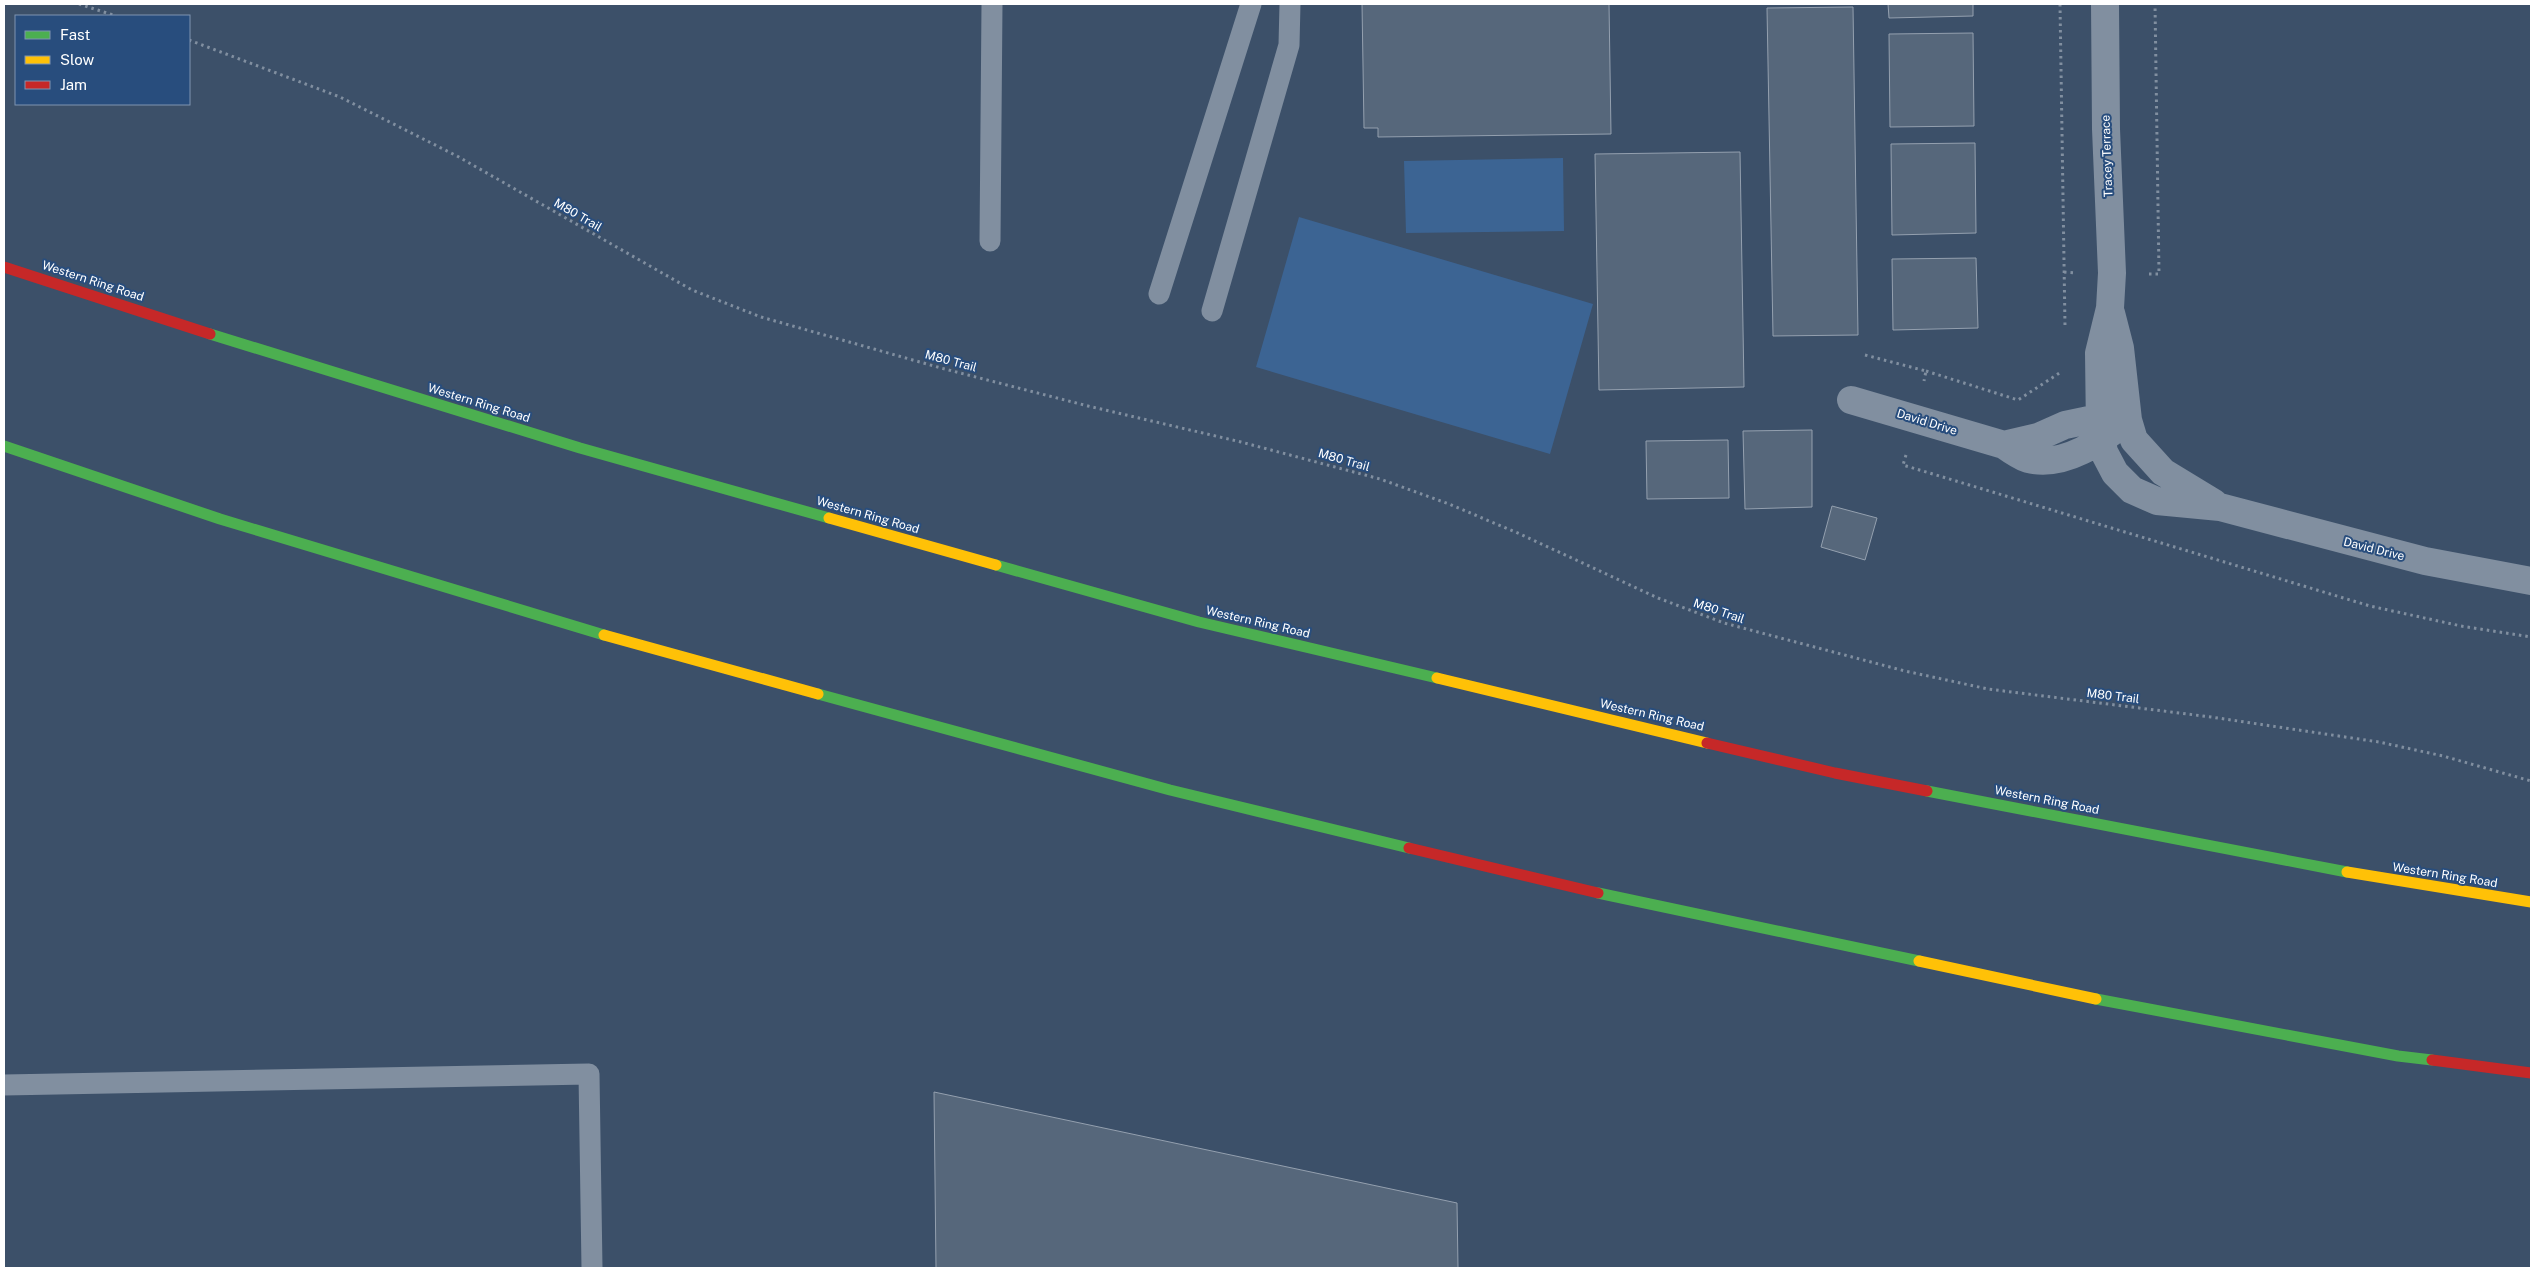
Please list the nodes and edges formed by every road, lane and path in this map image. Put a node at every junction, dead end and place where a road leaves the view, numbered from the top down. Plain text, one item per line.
1 (79, 4) edge
2 (992, 4) edge
3 (1251, 4) edge
4 (1290, 4) edge
5 (2060, 4) edge
6 (2105, 4) edge
7 (113, 15) edge
8 (190, 40) edge
9 (990, 241) dead end
10 (4, 267) edge
11 (1159, 294) dead end
12 (2110, 308) junction
13 (1212, 311) dead end
14 (2065, 330) dead end
15 (2065, 369) dead end
16 (1926, 372) dead end
17 (1851, 400) dead end
18 (2128, 420) junction
19 (2100, 430) junction
20 (4, 446) edge
21 (2220, 506) junction
22 (2531, 581) edge
23 (2531, 781) edge
24 (2531, 902) edge
25 (2531, 1073) edge
26 (4, 1085) edge
27 (592, 1268) edge

1 - 7 path
2 - 9 lane
3 - 11 lane
4 - 13 lane
5 - 14 path
6 - 12 street, Tracey Terrace
8 - 23 path, M80 Trail
10 - 24 highway, Western Ring Road
12 - 18 street, Tracey Terrace
12 - 19 street, Tracey Terrace
15 - 16 path
17 - 19 street, David Drive
18 - 19 street, David Drive
18 - 21 street, David Drive
19 - 21 street, David Drive
20 - 25 highway
21 - 22 street, David Drive
26 - 27 lane

